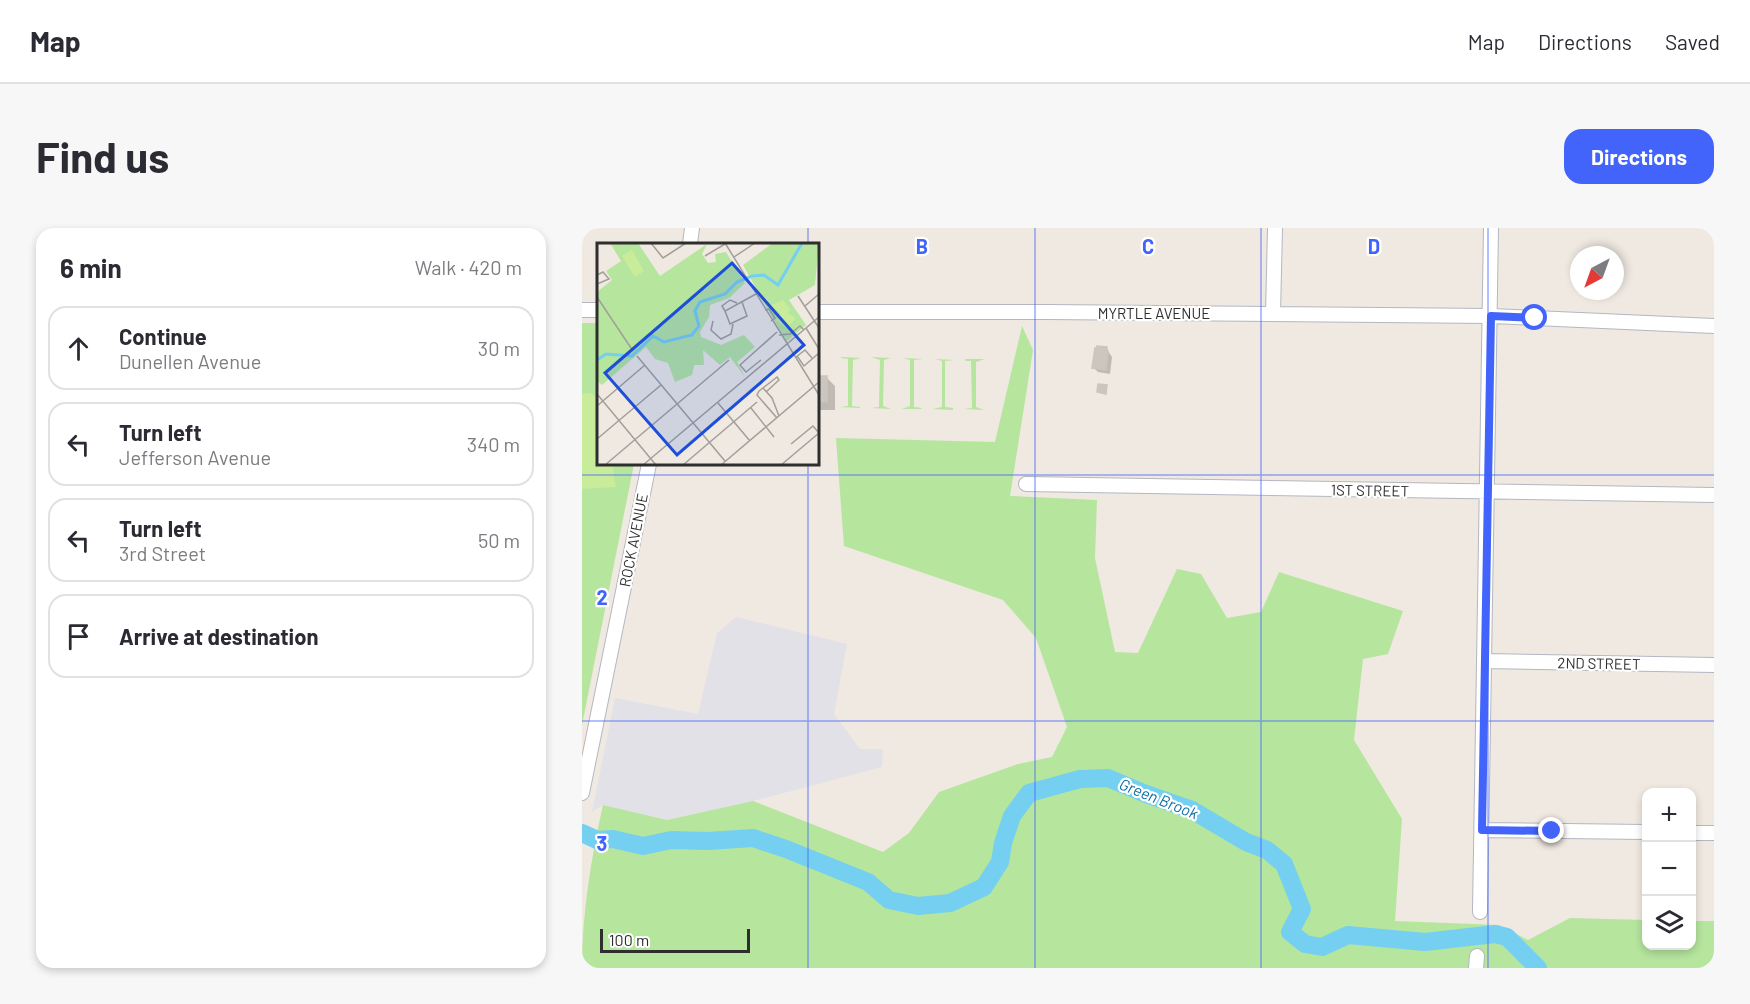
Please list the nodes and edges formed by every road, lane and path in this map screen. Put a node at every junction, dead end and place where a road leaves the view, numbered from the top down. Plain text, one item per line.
1 (692, 228) edge
2 (1275, 228) edge
3 (1491, 228) edge
4 (690, 243) edge
5 (819, 312) edge
6 (1274, 314) junction
7 (1491, 316) junction
8 (1714, 326) edge
9 (649, 465) edge
10 (1026, 484) dead end
11 (1488, 492) junction
12 (1714, 495) edge
13 (1485, 661) junction
14 (1714, 665) edge
15 (582, 793) edge
16 (1482, 830) junction
17 (1642, 832) edge
18 (1696, 833) edge
19 (1714, 833) edge
20 (1480, 912) dead end

1 - 4 street
2 - 6 street
3 - 7 street
5 - 6 street, MYRTLE AVENUE
6 - 7 street, MYRTLE AVENUE
7 - 8 street, MYRTLE AVENUE
7 - 11 street
9 - 15 street, ROCK AVENUE
10 - 11 street, 1ST STREET
11 - 12 street, 1ST STREET
11 - 13 street
13 - 14 street, 2ND STREET
13 - 16 street
16 - 17 street
16 - 20 street
18 - 19 street

